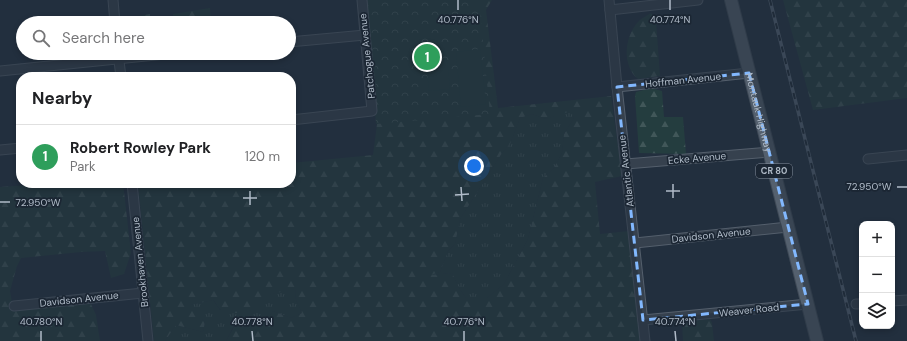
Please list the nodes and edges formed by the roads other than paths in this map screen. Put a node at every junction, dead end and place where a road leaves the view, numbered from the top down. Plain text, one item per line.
1 (113, 0) edge
2 (362, 0) edge
3 (609, 0) edge
4 (698, 0) edge
5 (731, 0) edge
6 (610, 10) junction
7 (114, 16) edge
8 (365, 35) junction
9 (296, 41) edge
10 (87, 60) edge
11 (119, 60) edge
12 (0, 71) edge
13 (121, 72) edge
14 (749, 73) junction
15 (617, 87) junction
16 (296, 119) edge
17 (16, 148) edge
18 (0, 150) edge
19 (769, 152) junction
20 (907, 155) edge
21 (868, 159) dead end
22 (626, 164) junction
23 (132, 188) edge
24 (788, 227) junction
25 (635, 243) junction
26 (143, 293) junction
27 (907, 300) edge
28 (895, 301) edge
29 (808, 304) junction
30 (14, 306) dead end
31 (643, 320) junction
32 (148, 341) edge
33 (645, 341) edge
34 (817, 341) edge

1 - 7 street
2 - 8 street, Patchogue Avenue
3 - 6 street, Atlantic Avenue
4 - 6 street
5 - 14 main road, Montauk Highway / CR 80
6 - 15 street, Atlantic Avenue
8 - 9 street
8 - 16 street, Patchogue Avenue
10 - 12 street
11 - 13 street
14 - 15 street, Hoffman Avenue
14 - 19 main road, Montauk Highway / CR 80
15 - 22 street, Atlantic Avenue
17 - 18 street
19 - 22 street, Ecke Avenue
19 - 24 main road, Montauk Highway / CR 80
20 - 21 street
22 - 25 street, Atlantic Avenue
23 - 26 street, Brookhaven Avenue
24 - 25 street, Davidson Avenue
24 - 29 main road, Montauk Highway / CR 80
25 - 31 street, Atlantic Avenue
26 - 30 street, Davidson Avenue
26 - 32 street, Brookhaven Avenue
27 - 28 street
29 - 31 street, Weaver Road
29 - 34 main road, Montauk Highway / CR 80
31 - 33 street, Atlantic Avenue

